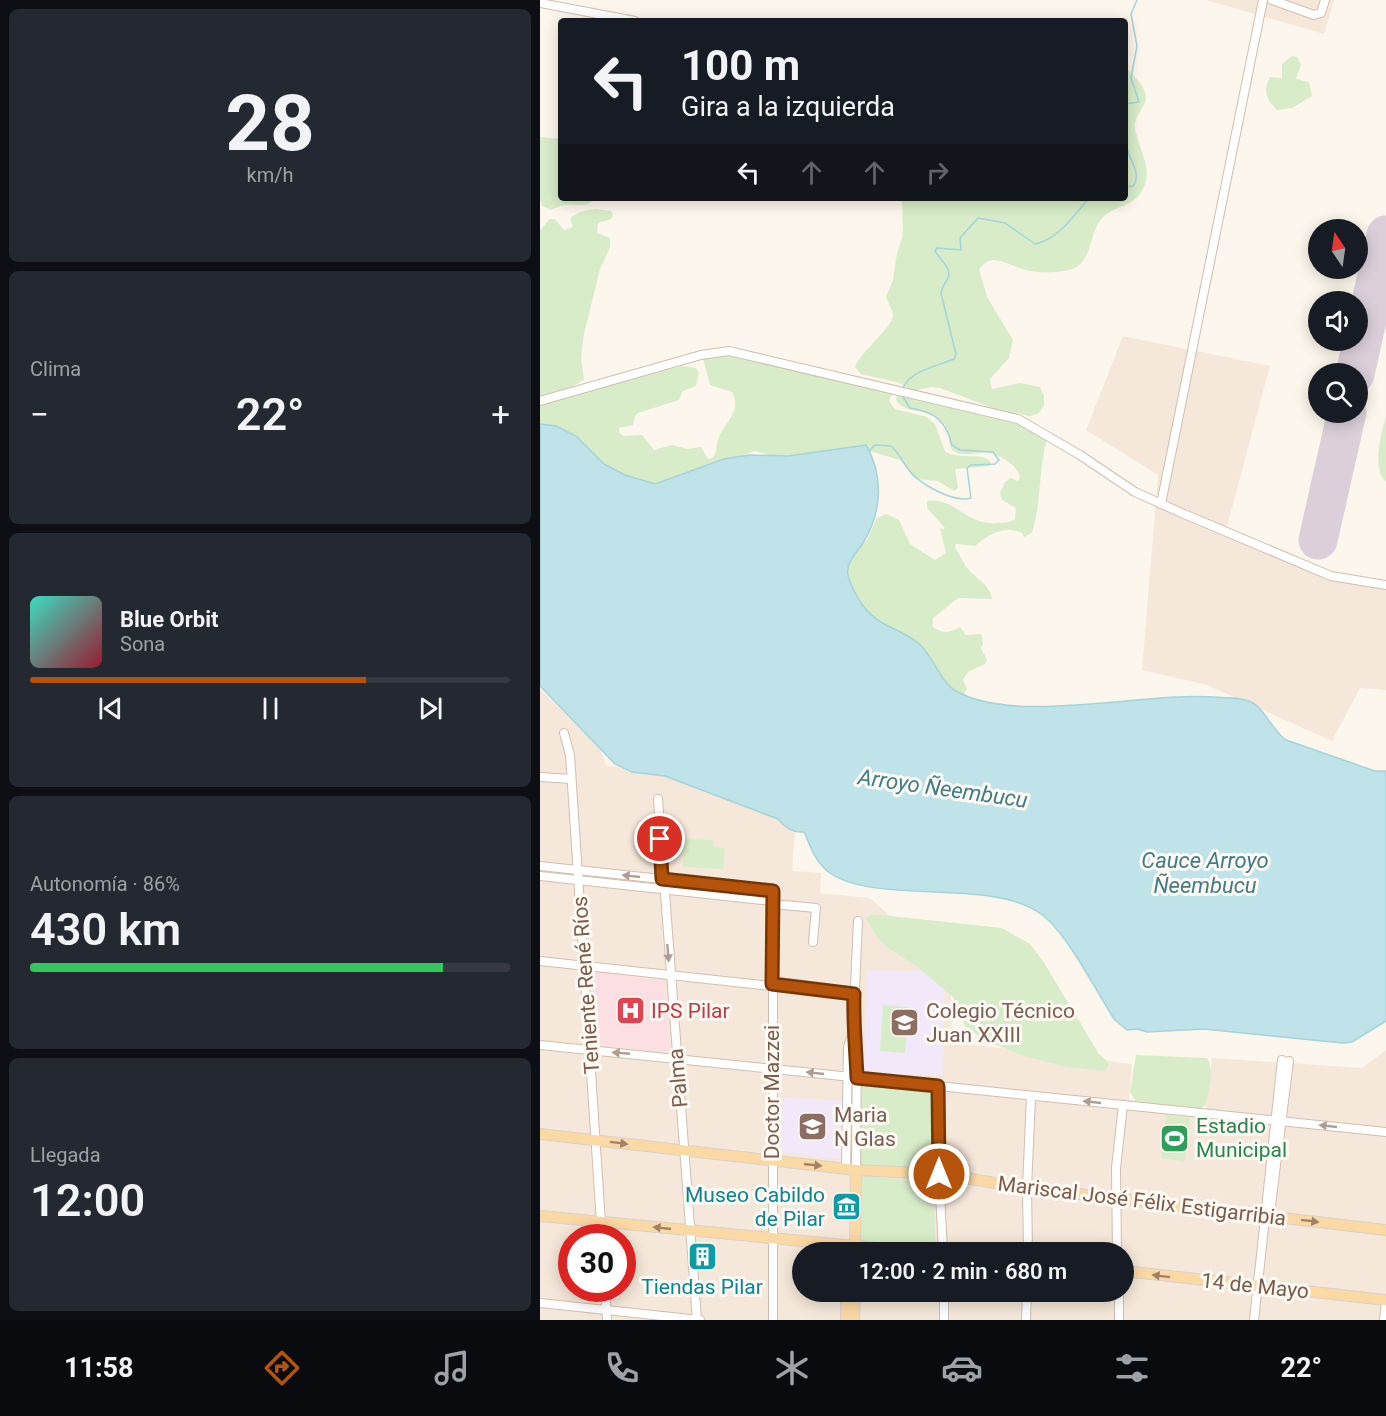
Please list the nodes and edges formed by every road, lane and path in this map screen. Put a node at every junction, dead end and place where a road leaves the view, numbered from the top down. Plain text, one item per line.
1 (1263, 0) edge
2 (1272, 0) edge
3 (1325, 0) edge
4 (540, 3) edge
5 (619, 18) edge
6 (540, 401) edge
7 (1161, 504) junction
8 (1386, 585) edge
9 (564, 733) dead end
10 (540, 777) edge
11 (571, 779) junction
12 (658, 799) dead end
13 (540, 866) edge
14 (578, 870) junction
15 (540, 876) edge
16 (662, 879) junction
17 (579, 880) junction
18 (663, 889) junction
19 (772, 902) junction
20 (858, 921) dead end
21 (813, 942) dead end
22 (540, 961) edge
23 (584, 965) junction
24 (670, 974) junction
25 (772, 984) junction
26 (854, 994) junction
27 (540, 1045) edge
28 (590, 1050) junction
29 (676, 1058) junction
30 (1286, 1060) dead end
31 (773, 1069) junction
32 (853, 1077) junction
33 (938, 1086) junction
34 (1031, 1096) junction
35 (1123, 1106) junction
36 (1279, 1121) junction
37 (1386, 1132) edge
38 (540, 1134) edge
39 (596, 1141) junction
40 (684, 1151) junction
41 (772, 1161) junction
42 (851, 1169) junction
43 (939, 1174) junction
44 (1027, 1188) junction
45 (1115, 1198) junction
46 (1267, 1215) junction
47 (540, 1216) edge
48 (601, 1222) junction
49 (1386, 1230) edge
50 (690, 1231) junction
51 (773, 1239) junction
52 (796, 1242) edge
53 (850, 1242) edge
54 (942, 1242) edge
55 (1028, 1242) edge
56 (1117, 1242) edge
57 (1134, 1272) edge
58 (1260, 1287) junction
59 (606, 1302) edge
60 (846, 1302) edge
61 (855, 1302) edge
62 (944, 1302) edge
63 (1027, 1302) edge
64 (1119, 1302) edge
65 (1386, 1302) edge
66 (540, 1303) edge
67 (606, 1309) junction
68 (607, 1320) edge
69 (698, 1320) edge
70 (772, 1320) edge
71 (846, 1320) edge
72 (854, 1320) edge
73 (944, 1320) edge
74 (1026, 1320) edge
75 (1119, 1320) edge
76 (1254, 1320) edge
77 (1259, 1320) edge
78 (1384, 1320) edge

1 - 7 street
2 - 3 street
4 - 5 street
6 - 7 street
7 - 8 street
9 - 11 street, Teniente René Ríos
10 - 11 street
11 - 14 street, Teniente René Ríos
12 - 16 street, Palma
13 - 14 street
16 -> 14 street
14 - 17 street, Teniente René Ríos
15 - 17 street
16 - 18 street, Palma
16 - 19 street, Doctor Mazzei
17 - 18 street
17 - 23 street, Teniente René Ríos
18 - 19 street
18 -> 24 street, Palma
19 - 21 street
19 - 25 street, Doctor Mazzei
20 - 26 street
22 - 23 street
23 - 24 street
23 - 28 street, Teniente René Ríos
24 - 25 street
24 - 29 street, Palma
25 - 26 street
25 - 31 street, Doctor Mazzei
26 - 32 street
27 - 28 street
29 -> 28 street
28 - 39 street, Teniente René Ríos
29 - 31 street
29 - 40 street, Palma
30 - 36 street
32 -> 31 street
31 - 41 street, Doctor Mazzei
32 - 33 street
32 - 42 street
33 - 34 street
33 - 43 street
35 -> 34 street
34 - 44 street
35 - 36 street
35 - 45 street
37 -> 36 street
36 - 46 street
38 - 39 main road, Mariscal José Félix Estigarribia
39 -> 40 main road, Mariscal José Félix Estigarribia
39 - 48 street, Teniente René Ríos
40 - 41 main road, Mariscal José Félix Estigarribia
40 - 50 street, Palma
41 -> 42 main road, Mariscal José Félix Estigarribia
41 - 51 street, Doctor Mazzei
42 - 43 main road, Mariscal José Félix Estigarribia
42 - 53 main road
43 - 44 main road, Mariscal José Félix Estigarribia
43 - 54 street
44 - 45 main road, Mariscal José Félix Estigarribia
44 - 55 street
45 - 46 main road, Mariscal José Félix Estigarribia
45 - 56 street
46 -> 49 main road, Mariscal José Félix Estigarribia
46 - 58 street
47 - 48 main road
50 -> 48 main road
50 - 51 main road
50 - 69 street, Palma
51 - 52 main road
51 - 70 street, Doctor Mazzei
58 -> 57 main road, 14 de Mayo
58 - 65 main road, 14 de Mayo
58 - 76 street
58 - 77 street
59 - 67 street
60 - 71 main road
61 - 72 main road
62 - 73 street
63 - 74 street
64 - 75 street
65 - 78 street
66 - 67 street
67 - 68 street
67 - 69 street

